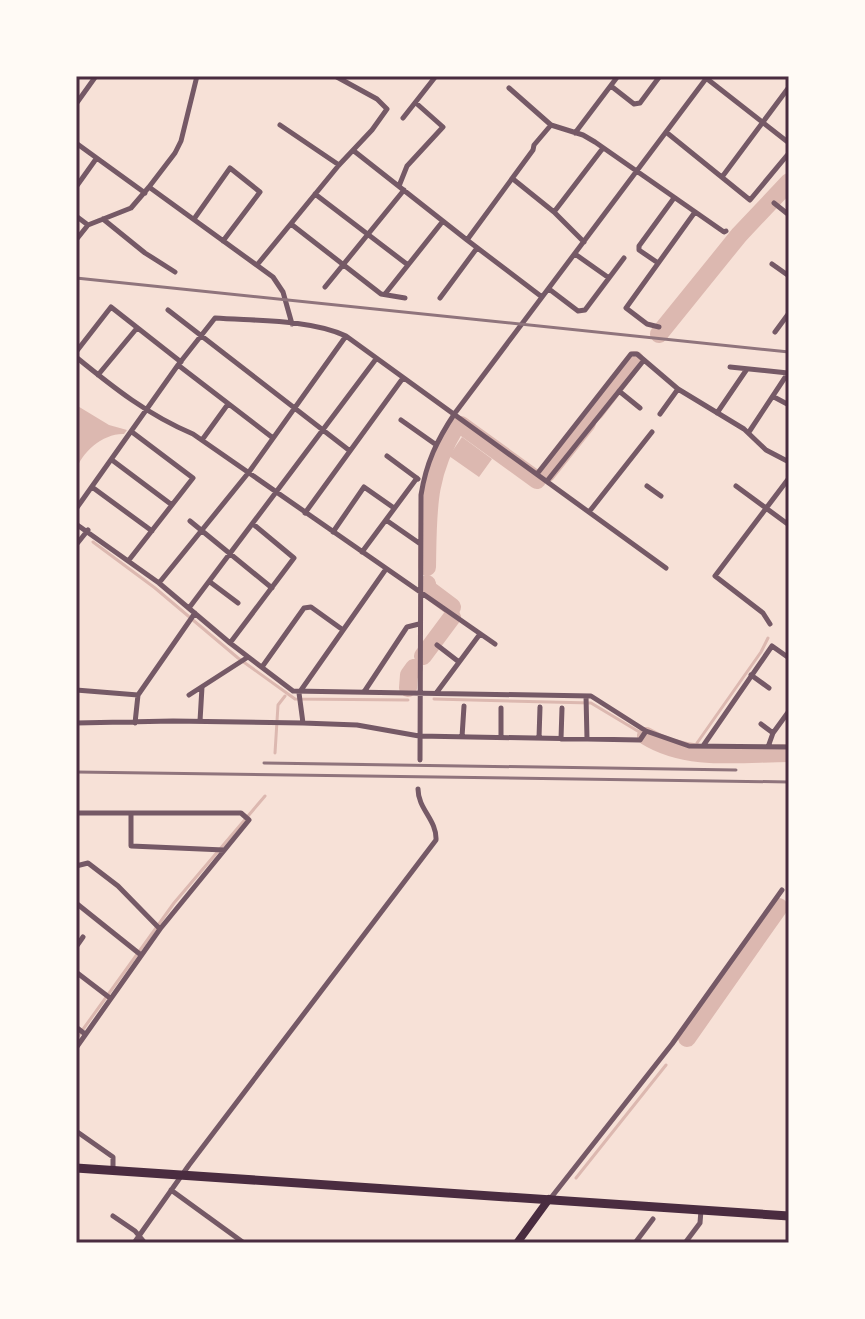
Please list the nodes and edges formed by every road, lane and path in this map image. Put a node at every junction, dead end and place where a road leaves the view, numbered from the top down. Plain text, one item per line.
1 (96, 76) edge
2 (197, 76) edge
3 (335, 76) edge
4 (436, 76) edge
5 (618, 76) edge
6 (660, 76) edge
7 (707, 77) edge
8 (611, 86) junction
9 (789, 87) edge
10 (509, 88) dead end
11 (76, 103) edge
12 (416, 103) junction
13 (403, 118) dead end
14 (763, 123) junction
15 (280, 125) dead end
16 (551, 125) junction
17 (666, 132) junction
18 (575, 133) junction
19 (76, 143) edge
20 (789, 143) edge
21 (603, 148) junction
22 (354, 151) junction
23 (789, 153) edge
24 (96, 159) junction
25 (339, 165) junction
26 (637, 171) junction
27 (722, 177) junction
28 (513, 179) junction
29 (76, 187) edge
30 (149, 187) junction
31 (401, 188) junction
32 (145, 193) junction
33 (315, 194) junction
34 (674, 197) junction
35 (774, 203) dead end
36 (554, 212) junction
37 (695, 212) junction
38 (789, 215) edge
39 (76, 216) edge
40 (103, 219) junction
41 (194, 219) junction
42 (443, 221) junction
43 (291, 224) junction
44 (88, 225) junction
45 (726, 231) dead end
46 (367, 234) junction
47 (76, 240) edge
48 (467, 240) junction
49 (223, 241) junction
50 (584, 242) junction
51 (478, 248) junction
52 (575, 254) junction
53 (624, 258) dead end
54 (343, 263) junction
55 (658, 263) junction
56 (772, 264) dead end
57 (257, 265) junction
58 (408, 265) junction
59 (175, 272) dead end
60 (789, 276) edge
61 (609, 278) junction
62 (325, 287) dead end
63 (549, 289) junction
64 (385, 294) junction
65 (542, 297) junction
66 (405, 298) dead end
67 (440, 298) dead end
68 (168, 310) dead end
69 (789, 313) edge
70 (292, 324) junction
71 (659, 327) dead end
72 (137, 328) junction
73 (775, 332) dead end
74 (200, 336) junction
75 (346, 336) junction
76 (76, 355) edge
77 (376, 359) junction
78 (644, 360) junction
79 (179, 363) junction
80 (730, 367) dead end
81 (747, 369) junction
82 (788, 373) edge
83 (98, 375) junction
84 (403, 378) junction
85 (678, 389) junction
86 (619, 391) junction
87 (774, 397) junction
88 (228, 404) junction
89 (789, 405) edge
90 (294, 408) junction
91 (640, 408) dead end
92 (147, 411) junction
93 (455, 413) junction
94 (717, 413) junction
95 (584, 414) junction
96 (660, 414) dead end
97 (401, 420) dead end
98 (594, 421) junction
99 (323, 431) junction
100 (132, 432) junction
101 (652, 432) dead end
102 (749, 433) junction
103 (273, 438) junction
104 (202, 440) junction
105 (435, 444) junction
106 (350, 451) junction
107 (637, 451) junction
108 (387, 456) dead end
109 (646, 458) dead end
110 (112, 460) junction
111 (789, 462) edge
112 (249, 472) junction
113 (537, 474) junction
114 (417, 478) junction
115 (789, 478) edge
116 (547, 481) junction
117 (423, 482) junction
118 (647, 486) dead end
119 (736, 486) dead end
120 (92, 487) junction
121 (277, 493) junction
122 (661, 496) dead end
123 (172, 505) junction
124 (767, 508) junction
125 (76, 509) edge
126 (394, 509) junction
127 (589, 512) junction
128 (305, 513) junction
129 (386, 520) junction
130 (190, 521) dead end
131 (76, 524) edge
132 (253, 524) junction
133 (789, 525) edge
134 (88, 530) junction
135 (202, 530) junction
136 (152, 531) junction
137 (333, 532) junction
138 (420, 544) junction
139 (76, 545) edge
140 (362, 552) junction
141 (230, 554) junction
142 (129, 560) junction
143 (666, 568) dead end
144 (386, 569) junction
145 (209, 581) junction
146 (159, 583) junction
147 (272, 588) junction
148 (419, 591) junction
149 (238, 603) dead end
150 (189, 608) junction
151 (192, 617) junction
152 (419, 624) junction
153 (770, 624) dead end
154 (343, 630) junction
155 (480, 634) junction
156 (230, 643) junction
157 (495, 644) dead end
158 (437, 645) dead end
159 (248, 657) junction
160 (789, 658) edge
161 (459, 662) junction
162 (262, 667) junction
163 (751, 675) junction
164 (202, 687) junction
165 (769, 688) dead end
166 (76, 690) edge
167 (419, 691) junction
168 (364, 692) junction
169 (437, 692) junction
170 (299, 693) junction
171 (138, 695) junction
172 (189, 695) dead end
173 (586, 696) junction
174 (76, 697) edge
175 (464, 706) dead end
176 (540, 707) dead end
177 (501, 708) dead end
178 (562, 708) dead end
179 (789, 711) edge
180 (200, 721) junction
181 (76, 723) edge
182 (135, 723) junction
183 (303, 723) junction
184 (761, 724) dead end
185 (646, 731) junction
186 (773, 733) junction
187 (419, 736) junction
188 (462, 737) junction
189 (501, 737) junction
190 (539, 738) junction
191 (561, 739) junction
192 (587, 739) junction
193 (702, 747) junction
194 (768, 747) junction
195 (789, 747) edge
196 (420, 760) dead end
197 (418, 789) dead end
198 (76, 813) edge
199 (131, 814) junction
200 (224, 850) junction
201 (76, 866) edge
202 (782, 890) dead end
203 (76, 903) edge
204 (160, 929) junction
205 (83, 937) dead end
206 (76, 947) edge
207 (141, 955) junction
208 (76, 972) edge
209 (110, 998) junction
210 (76, 1027) edge
211 (85, 1034) junction
212 (76, 1048) edge
213 (76, 1131) edge
214 (76, 1168) edge
215 (113, 1170) junction
216 (182, 1176) junction
217 (171, 1190) junction
218 (549, 1199) junction
219 (701, 1209) junction
220 (113, 1216) dead end
221 (789, 1216) edge
222 (653, 1219) dead end
223 (136, 1240) edge
224 (145, 1243) edge
225 (244, 1243) edge
226 (517, 1243) edge
227 (635, 1243) edge
228 (685, 1243) edge

1 - 11 street
2 - 30 street
3 - 22 street
4 - 12 street
5 - 8 street
6 - 8 street
7 - 14 street
7 - 17 street
8 - 18 street
9 - 14 street
10 - 16 street
12 - 13 street
12 - 31 street
14 - 20 street
14 - 27 street
15 - 25 street
16 - 18 street
16 - 28 street
17 - 26 street
17 - 27 street
18 - 21 street
19 - 24 street
21 - 26 street
21 - 36 street
22 - 25 street
22 - 31 street
23 - 27 street
24 - 29 street
24 - 32 street
25 - 33 street
26 - 34 street
26 - 50 street
28 - 36 street
28 - 48 street
30 - 32 street
30 - 41 street
31 - 42 street
31 - 46 street
32 - 40 street
33 - 43 street
33 - 46 street
34 - 37 street
34 - 55 street
35 - 38 street
36 - 50 street
37 - 45 street
37 - 55 street
39 - 44 street
40 - 44 street
40 - 59 street
41 - 49 street
41 - 49 street
42 - 48 street
42 - 58 street
43 - 54 street
43 - 57 street
44 - 47 street
46 - 54 street
46 - 58 street
48 - 51 street
49 - 57 street
50 - 52 street
51 - 65 street
51 - 67 street
52 - 61 street
52 - 63 street
53 - 61 street
54 - 62 street
54 - 64 street
55 - 71 street
56 - 60 street
57 - 70 street
58 - 64 street
61 - 63 street
63 - 65 street
64 - 66 street
65 - 93 street
68 - 74 street
69 - 73 street
70 - 74 street
70 - 75 street
72 - 76 street
72 - 79 street
72 - 83 street
74 - 79 street
74 - 90 street
75 - 77 street
75 - 90 street
76 - 83 street
77 - 84 street
77 - 99 street
78 - 85 street
78 - 86 street
78 - 95 street
79 - 88 street
79 - 92 street
80 - 81 street
81 - 82 street
81 - 94 street
82 - 87 street
83 - 92 street
84 - 93 street
84 - 106 street
85 - 94 street
85 - 96 street
86 - 91 street
86 - 98 street
87 - 89 street
87 - 102 street
88 - 103 street
88 - 104 street
90 - 99 street
90 - 103 street
92 - 100 street
92 - 104 street
93 - 105 street
93 - 113 street
94 - 102 street
95 - 98 street
95 - 113 street
97 - 105 street
98 - 116 street
99 - 106 street
99 - 121 street
100 - 110 street
100 - 123 street
101 - 107 street
102 - 111 street
103 - 112 street
104 - 112 street
105 - 117 street
106 - 128 street
107 - 109 street
107 - 127 street
108 - 114 street
110 - 120 street
110 - 123 street
112 - 121 street
112 - 135 street
113 - 116 street
114 - 117 street
114 - 126 street
115 - 124 street
116 - 127 street
117 - 138 street
118 - 122 street
119 - 124 street
120 - 125 street
120 - 136 street
121 - 128 street
121 - 132 street
123 - 136 street
124 - 133 street
124 - 153 street
126 - 129 street
126 - 137 street
127 - 143 street
128 - 137 street
129 - 138 street
129 - 140 street
130 - 135 street
131 - 134 street
132 - 141 street
132 - 147 street
134 - 139 street
134 - 142 street
135 - 141 street
135 - 146 street
136 - 142 street
137 - 140 street
138 - 148 street
140 - 144 street
141 - 145 street
141 - 147 street
142 - 146 street
144 - 148 street
144 - 154 street
145 - 149 street
145 - 150 street
146 - 150 street
147 - 156 street
148 - 152 street
148 - 155 street
150 - 151 street
151 - 156 street
151 - 171 street
152 - 167 street
152 - 168 street
154 - 162 street
154 - 170 street
155 - 157 street
155 - 161 street
156 - 159 street
158 - 161 street
159 - 162 street
159 - 164 street
160 - 163 street
161 - 169 street
162 - 170 street
163 - 165 street
163 - 193 street
164 - 172 street
164 - 180 street
166 - 171 street
166 - 174 street
167 - 168 street
167 - 169 street
167 - 187 street
168 - 170 street
169 - 173 street
170 - 183 street
171 - 182 street
173 - 185 street
173 - 192 street
175 - 188 street
176 - 190 street
177 - 189 street
178 - 191 street
179 - 186 street
180 - 182 street
180 - 183 street
181 - 182 street
183 - 187 street
184 - 186 street
185 - 192 street
185 - 193 street
186 - 194 street
187 - 188 street
187 - 196 street
188 - 189 street
189 - 190 street
190 - 191 street
191 - 192 street
193 - 194 street
194 - 195 street
197 - 216 street
198 - 199 street
199 - 200 street
199 - 200 street
200 - 204 street
201 - 204 street
202 - 218 street
203 - 207 street
204 - 207 street
205 - 206 street
207 - 209 street
208 - 209 street
209 - 211 street
210 - 211 street
211 - 212 street
213 - 215 street
214 - 215 highway
215 - 216 highway
216 - 217 street
216 - 218 highway
217 - 223 street
217 - 225 street
218 - 219 highway
218 - 226 main road
219 - 221 highway
219 - 228 street
220 - 223 street
222 - 227 street
223 - 224 street

